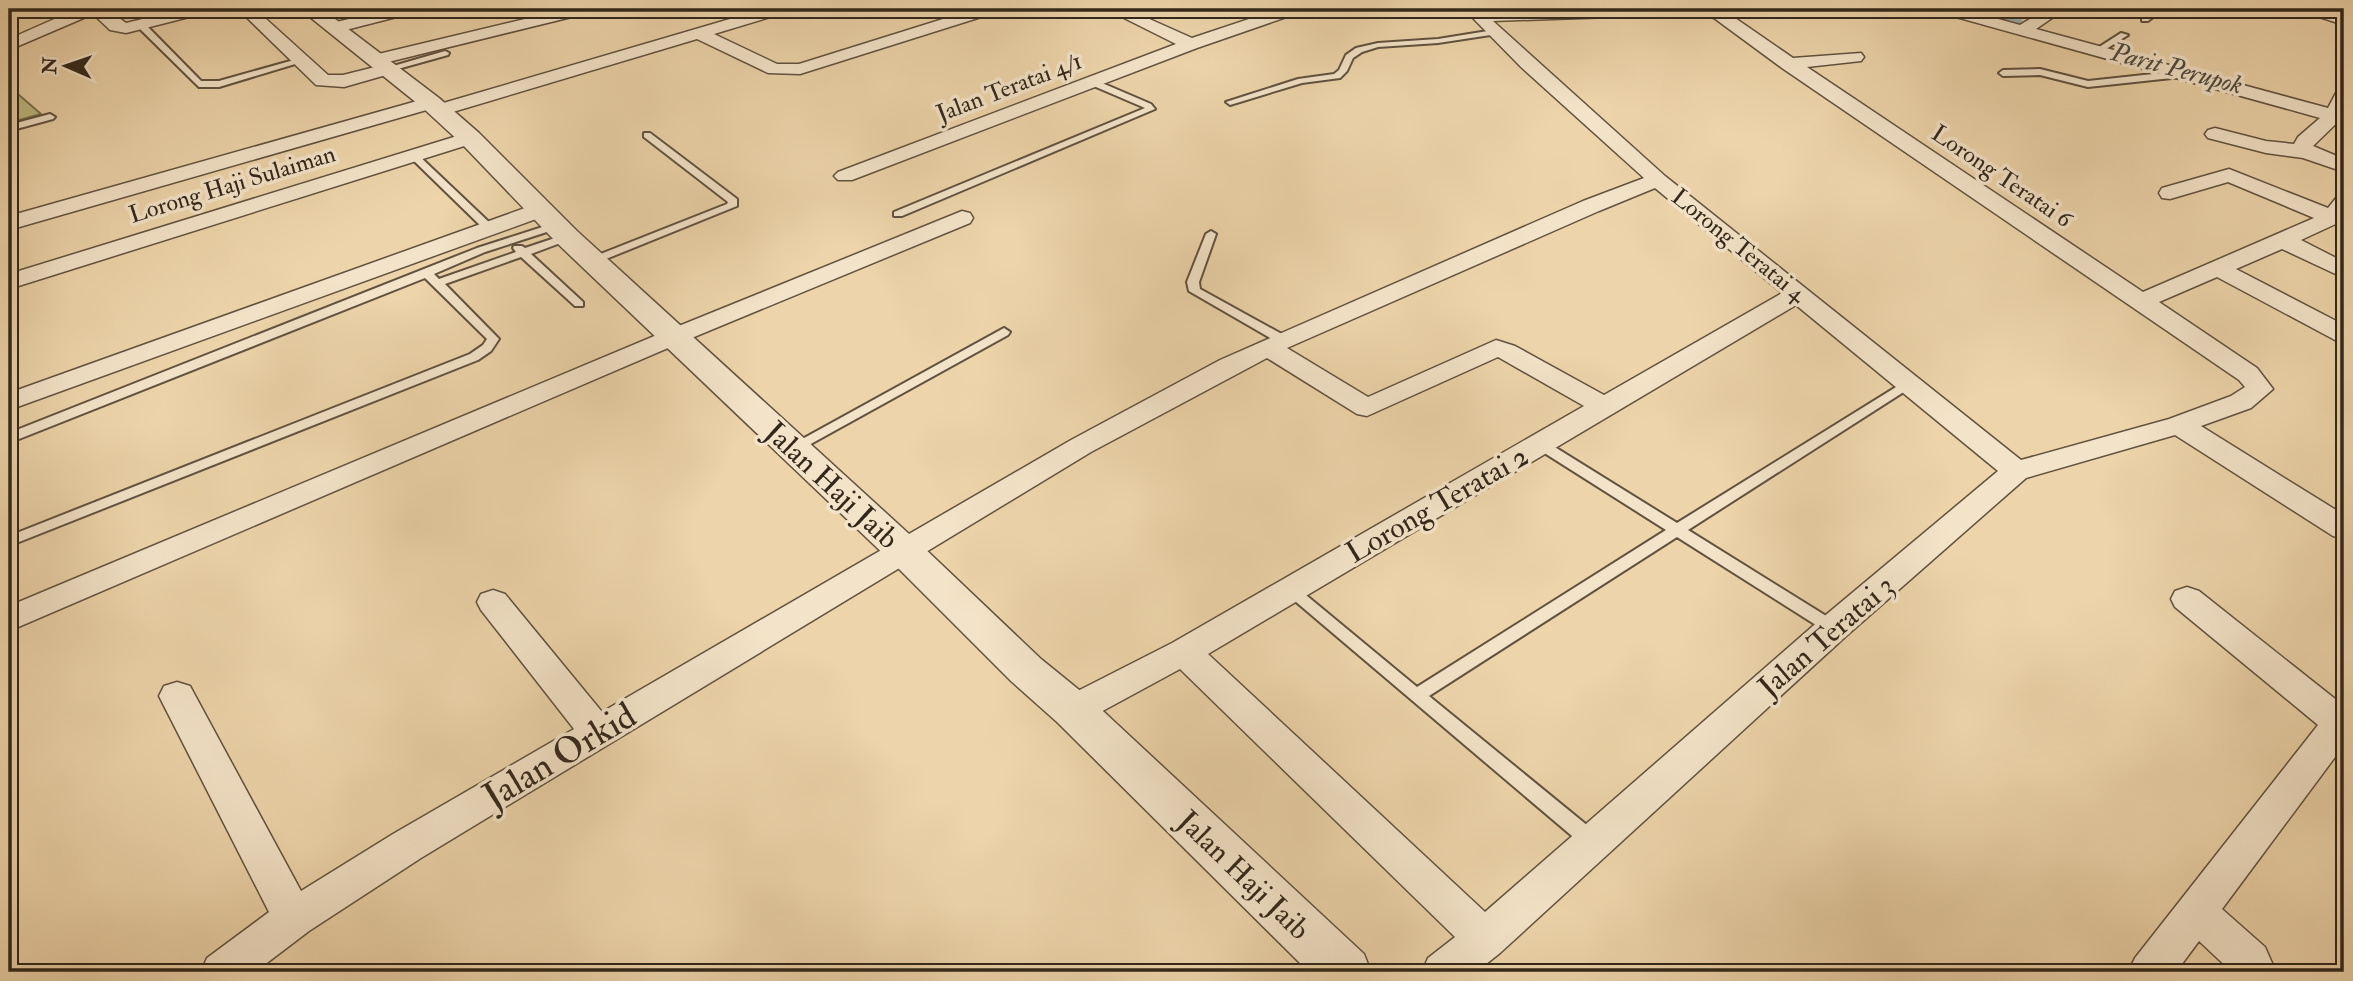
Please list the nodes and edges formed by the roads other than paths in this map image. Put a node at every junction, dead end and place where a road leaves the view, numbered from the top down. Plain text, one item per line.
1 (90, 9) edge
2 (98, 9) edge
3 (203, 9) edge
4 (246, 9) edge
5 (410, 9) edge
6 (586, 9) edge
7 (781, 9) edge
8 (991, 9) edge
9 (1114, 9) edge
10 (1295, 9) edge
11 (1951, 9) edge
12 (2057, 9) edge
13 (2159, 9) edge
14 (2311, 9) edge
15 (1645, 10) edge
16 (1712, 10) edge
17 (332, 16) edge
18 (1481, 19) edge
19 (2145, 19) dead end
20 (2344, 20) edge
21 (141, 25) junction
22 (2022, 30) junction
23 (699, 34) junction
24 (2124, 34) dead end
25 (1191, 44) junction
26 (9, 45) edge
27 (2101, 49) junction
28 (444, 53) dead end
29 (1855, 57) dead end
30 (302, 61) junction
31 (1788, 64) junction
32 (381, 65) junction
33 (2003, 73) dead end
34 (2181, 74) junction
35 (1092, 82) junction
36 (2344, 95) edge
37 (1230, 102) dead end
38 (435, 107) junction
39 (50, 117) dead end
40 (2339, 117) edge
41 (9, 128) edge
42 (2215, 134) dead end
43 (647, 135) dead end
44 (470, 138) junction
45 (2307, 152) junction
46 (413, 155) junction
47 (2344, 166) edge
48 (845, 176) dead end
49 (1658, 180) junction
50 (2170, 193) dead end
51 (2338, 210) edge
52 (898, 214) dead end
53 (962, 218) dead end
54 (9, 223) edge
55 (563, 233) junction
56 (499, 234) junction
57 (1211, 234) dead end
58 (2282, 240) junction
59 (523, 253) junction
60 (2219, 269) junction
61 (2344, 271) edge
62 (427, 273) junction
63 (9, 282) edge
64 (438, 284) junction
65 (1799, 293) junction
66 (2141, 301) junction
67 (579, 304) dead end
68 (1004, 332) dead end
69 (2344, 335) edge
70 (673, 337) junction
71 (1275, 343) junction
72 (1909, 383) junction
73 (2260, 389) joint
74 (9, 402) edge
75 (1603, 406) junction
76 (2179, 425) junction
77 (9, 438) edge
78 (1540, 444) junction
79 (793, 448) junction
80 (2017, 471) junction
81 (2344, 529) edge
82 (1678, 531) junction
83 (9, 541) edge
84 (906, 553) junction
85 (1290, 590) junction
86 (2187, 598) dead end
87 (493, 603) dead end
88 (9, 619) edge
89 (1833, 628) junction
90 (1184, 652) junction
91 (1417, 695) junction
92 (177, 696) dead end
93 (1073, 710) junction
94 (2342, 724) edge
95 (597, 732) junction
96 (1593, 842) junction
97 (2196, 912) junction
98 (294, 918) junction
99 (1485, 939) junction
100 (226, 971) edge
101 (1345, 972) edge
102 (1443, 972) edge
103 (2150, 972) edge
104 (2255, 972) edge

1 - 26 street
2 - 21 street
3 - 21 street
4 - 30 street
5 - 17 street
6 - 32 street
7 - 23 street
8 - 23 street
9 - 25 street
10 - 25 street, Jalan Teratai 4/1
11 - 22 street
12 - 22 street
13 - 19 lane
14 - 20 street
15 - 16 street
15 - 18 street
16 - 31 street, Lorong Teratai 6
17 - 32 street, Jalan Haji Jaib
18 - 37 lane
18 - 49 street, Lorong Teratai 4
21 - 30 lane
22 - 27 street
23 - 38 street
24 - 27 lane
25 - 35 street, Jalan Teratai 4/1
27 - 34 street
28 - 32 lane
29 - 31 street
30 - 32 street
31 - 66 street, Lorong Teratai 6
32 - 38 street, Jalan Haji Jaib
33 - 34 lane
34 - 40 street
35 - 48 street, Jalan Teratai 4/1
35 - 52 lane
36 - 40 street
38 - 44 street, Jalan Haji Jaib
38 - 54 street
39 - 41 lane
40 - 45 street
42 - 45 street
43 - 55 lane
44 - 46 street, Lorong Haji Sulaiman
44 - 55 street, Jalan Haji Jaib
45 - 47 street
46 - 56 lane
46 - 63 street, Lorong Haji Sulaiman
49 - 65 street, Lorong Teratai 4
49 - 71 street, Jalan Orkid
50 - 51 street
51 - 58 street
53 - 70 street
55 - 56 street
55 - 59 lane
55 - 70 street, Jalan Haji Jaib
56 - 59 lane
56 - 62 lane
56 - 74 street
57 - 71 lane
58 - 60 street
58 - 61 street
59 - 64 lane
59 - 67 lane
60 - 66 street
60 - 69 street
62 - 64 lane
62 - 77 lane
64 - 83 lane
65 - 72 street, Lorong Teratai 4
65 - 75 street, Lorong Teratai 2
66 - 73 street, Lorong Teratai 6
68 - 79 lane
70 - 79 street, Jalan Haji Jaib
70 - 88 street
71 - 75 street
71 - 84 street, Jalan Orkid
72 - 80 street, Lorong Teratai 4
72 - 82 lane
73 - 76 street, Jalan Teratai 3
75 - 78 street, Lorong Teratai 2
76 - 80 street, Jalan Teratai 3
76 - 81 street
78 - 82 lane
78 - 85 street, Lorong Teratai 2
79 - 84 street, Jalan Haji Jaib
80 - 89 street, Jalan Teratai 3
82 - 89 lane
82 - 91 lane
84 - 93 street, Jalan Haji Jaib
84 - 95 street, Jalan Orkid
85 - 90 street, Lorong Teratai 2
85 - 91 lane
86 - 94 street
87 - 95 street
89 - 96 street, Jalan Teratai 3
90 - 93 street, Lorong Teratai 2
90 - 99 street
91 - 96 lane
92 - 98 street
93 - 101 street, Jalan Haji Jaib
94 - 97 street
95 - 98 street, Jalan Orkid
96 - 99 street, Jalan Teratai 3
97 - 103 street
97 - 104 street
98 - 100 street, Jalan Orkid
99 - 102 street, Jalan Teratai 3

